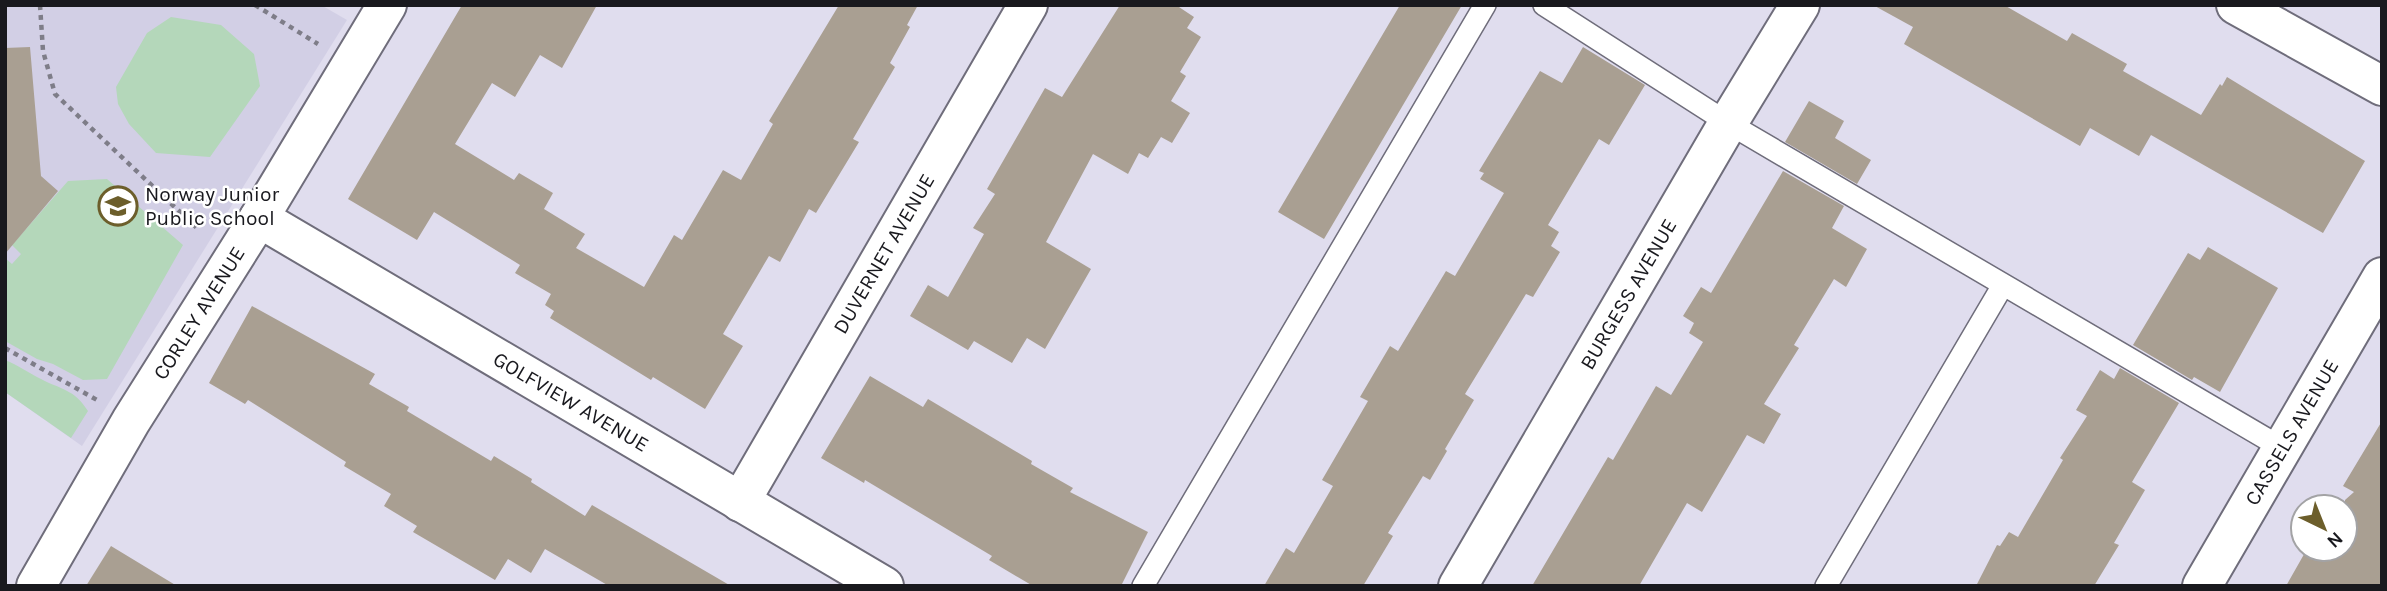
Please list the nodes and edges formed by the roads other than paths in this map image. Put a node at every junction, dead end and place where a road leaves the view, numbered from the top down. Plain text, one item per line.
1 (387, 5) edge
2 (1028, 5) edge
3 (1485, 5) edge
4 (1544, 5) edge
5 (1800, 5) edge
6 (2235, 5) edge
7 (2382, 86) edge
8 (1728, 122) junction
9 (259, 218) junction
10 (2382, 277) edge
11 (2003, 285) junction
12 (2282, 448) junction
13 (740, 502) junction
14 (36, 586) edge
15 (884, 586) edge
16 (1143, 586) edge
17 (1458, 586) edge
18 (1826, 586) edge
19 (2202, 586) edge

1 - 9 street, CORLEY AVENUE
2 - 13 street, DUVERNET AVENUE
3 - 16 lane
4 - 8 lane
5 - 8 street, BURGESS AVENUE
6 - 7 street
8 - 11 lane
8 - 17 street, BURGESS AVENUE
9 - 13 street, GOLFVIEW AVENUE
9 - 14 street, CORLEY AVENUE
10 - 12 street, CASSELS AVENUE
11 - 12 lane
11 - 18 lane
12 - 19 street, CASSELS AVENUE
13 - 15 street, GOLFVIEW AVENUE

